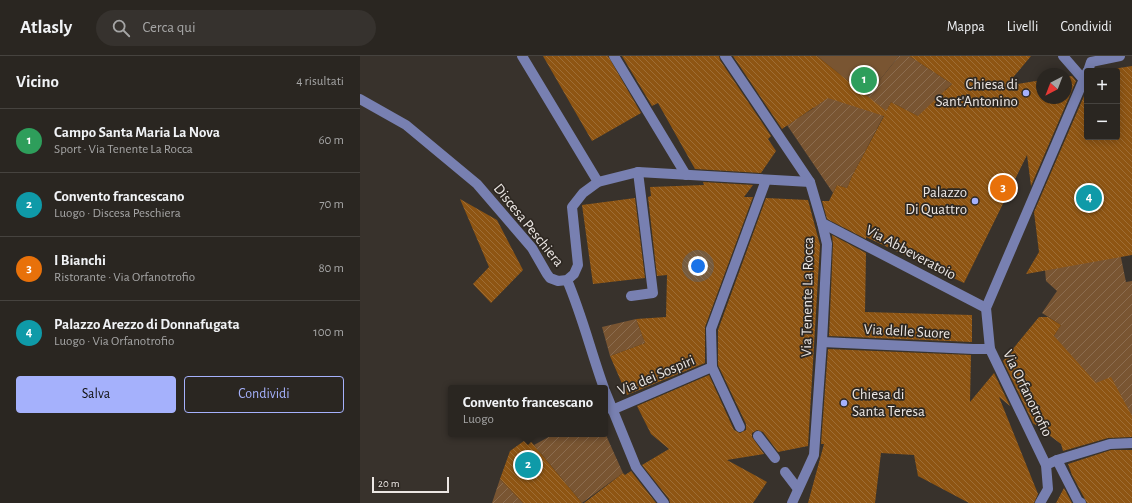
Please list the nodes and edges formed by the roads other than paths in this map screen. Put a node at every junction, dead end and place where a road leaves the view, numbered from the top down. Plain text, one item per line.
1 (522, 56) edge
2 (614, 56) edge
3 (725, 56) edge
4 (1062, 56) edge
5 (1120, 56) edge
6 (1088, 68) edge
7 (1084, 72) edge
8 (1084, 79) edge
9 (360, 100) edge
10 (638, 172) junction
11 (686, 175) junction
12 (766, 180) junction
13 (598, 182) junction
14 (810, 182) junction
15 (822, 223) junction
16 (567, 280) junction
17 (631, 296) dead end
18 (986, 308) junction
19 (822, 342) junction
20 (990, 349) junction
21 (712, 367) junction
22 (603, 385) edge
23 (608, 400) edge
24 (612, 410) junction
25 (740, 427) dead end
26 (758, 436) dead end
27 (1132, 443) edge
28 (775, 458) dead end
29 (1057, 460) junction
30 (1046, 465) junction
31 (785, 472) dead end
32 (798, 489) junction
33 (664, 503) edge
34 (792, 503) edge
35 (1040, 503) edge
36 (1081, 503) edge

1 - 13 street
2 - 11 street
3 - 14 street, Via Tenente La Rocca
4 - 7 street
5 - 6 street, Via Orfanotrofio
8 - 18 street, Via Orfanotrofio
9 - 16 street, Discesa Peschiera
10 - 11 street
10 - 13 street
10 - 17 street
11 - 12 street
12 - 14 street
12 - 21 street, Via dei Sospiri
13 - 16 street
14 - 15 street, Via Tenente La Rocca
15 - 18 street, Via Abbeveratoio
15 - 19 street, Via Tenente La Rocca
16 - 22 street, Discesa Peschiera
18 - 20 street, Via Orfanotrofio
19 - 20 street, Via delle Suore
19 - 32 street, Via Tenente La Rocca
20 - 30 street, Via Orfanotrofio
21 - 24 street, Via dei Sospiri
21 - 25 street, Via dei Sospiri
23 - 24 street, Discesa Peschiera
24 - 33 street, Discesa Peschiera
26 - 28 street
27 - 29 street
29 - 30 street
29 - 36 street
30 - 35 street, Via Orfanotrofio
31 - 32 street
32 - 34 street, Via Tenente La Rocca

